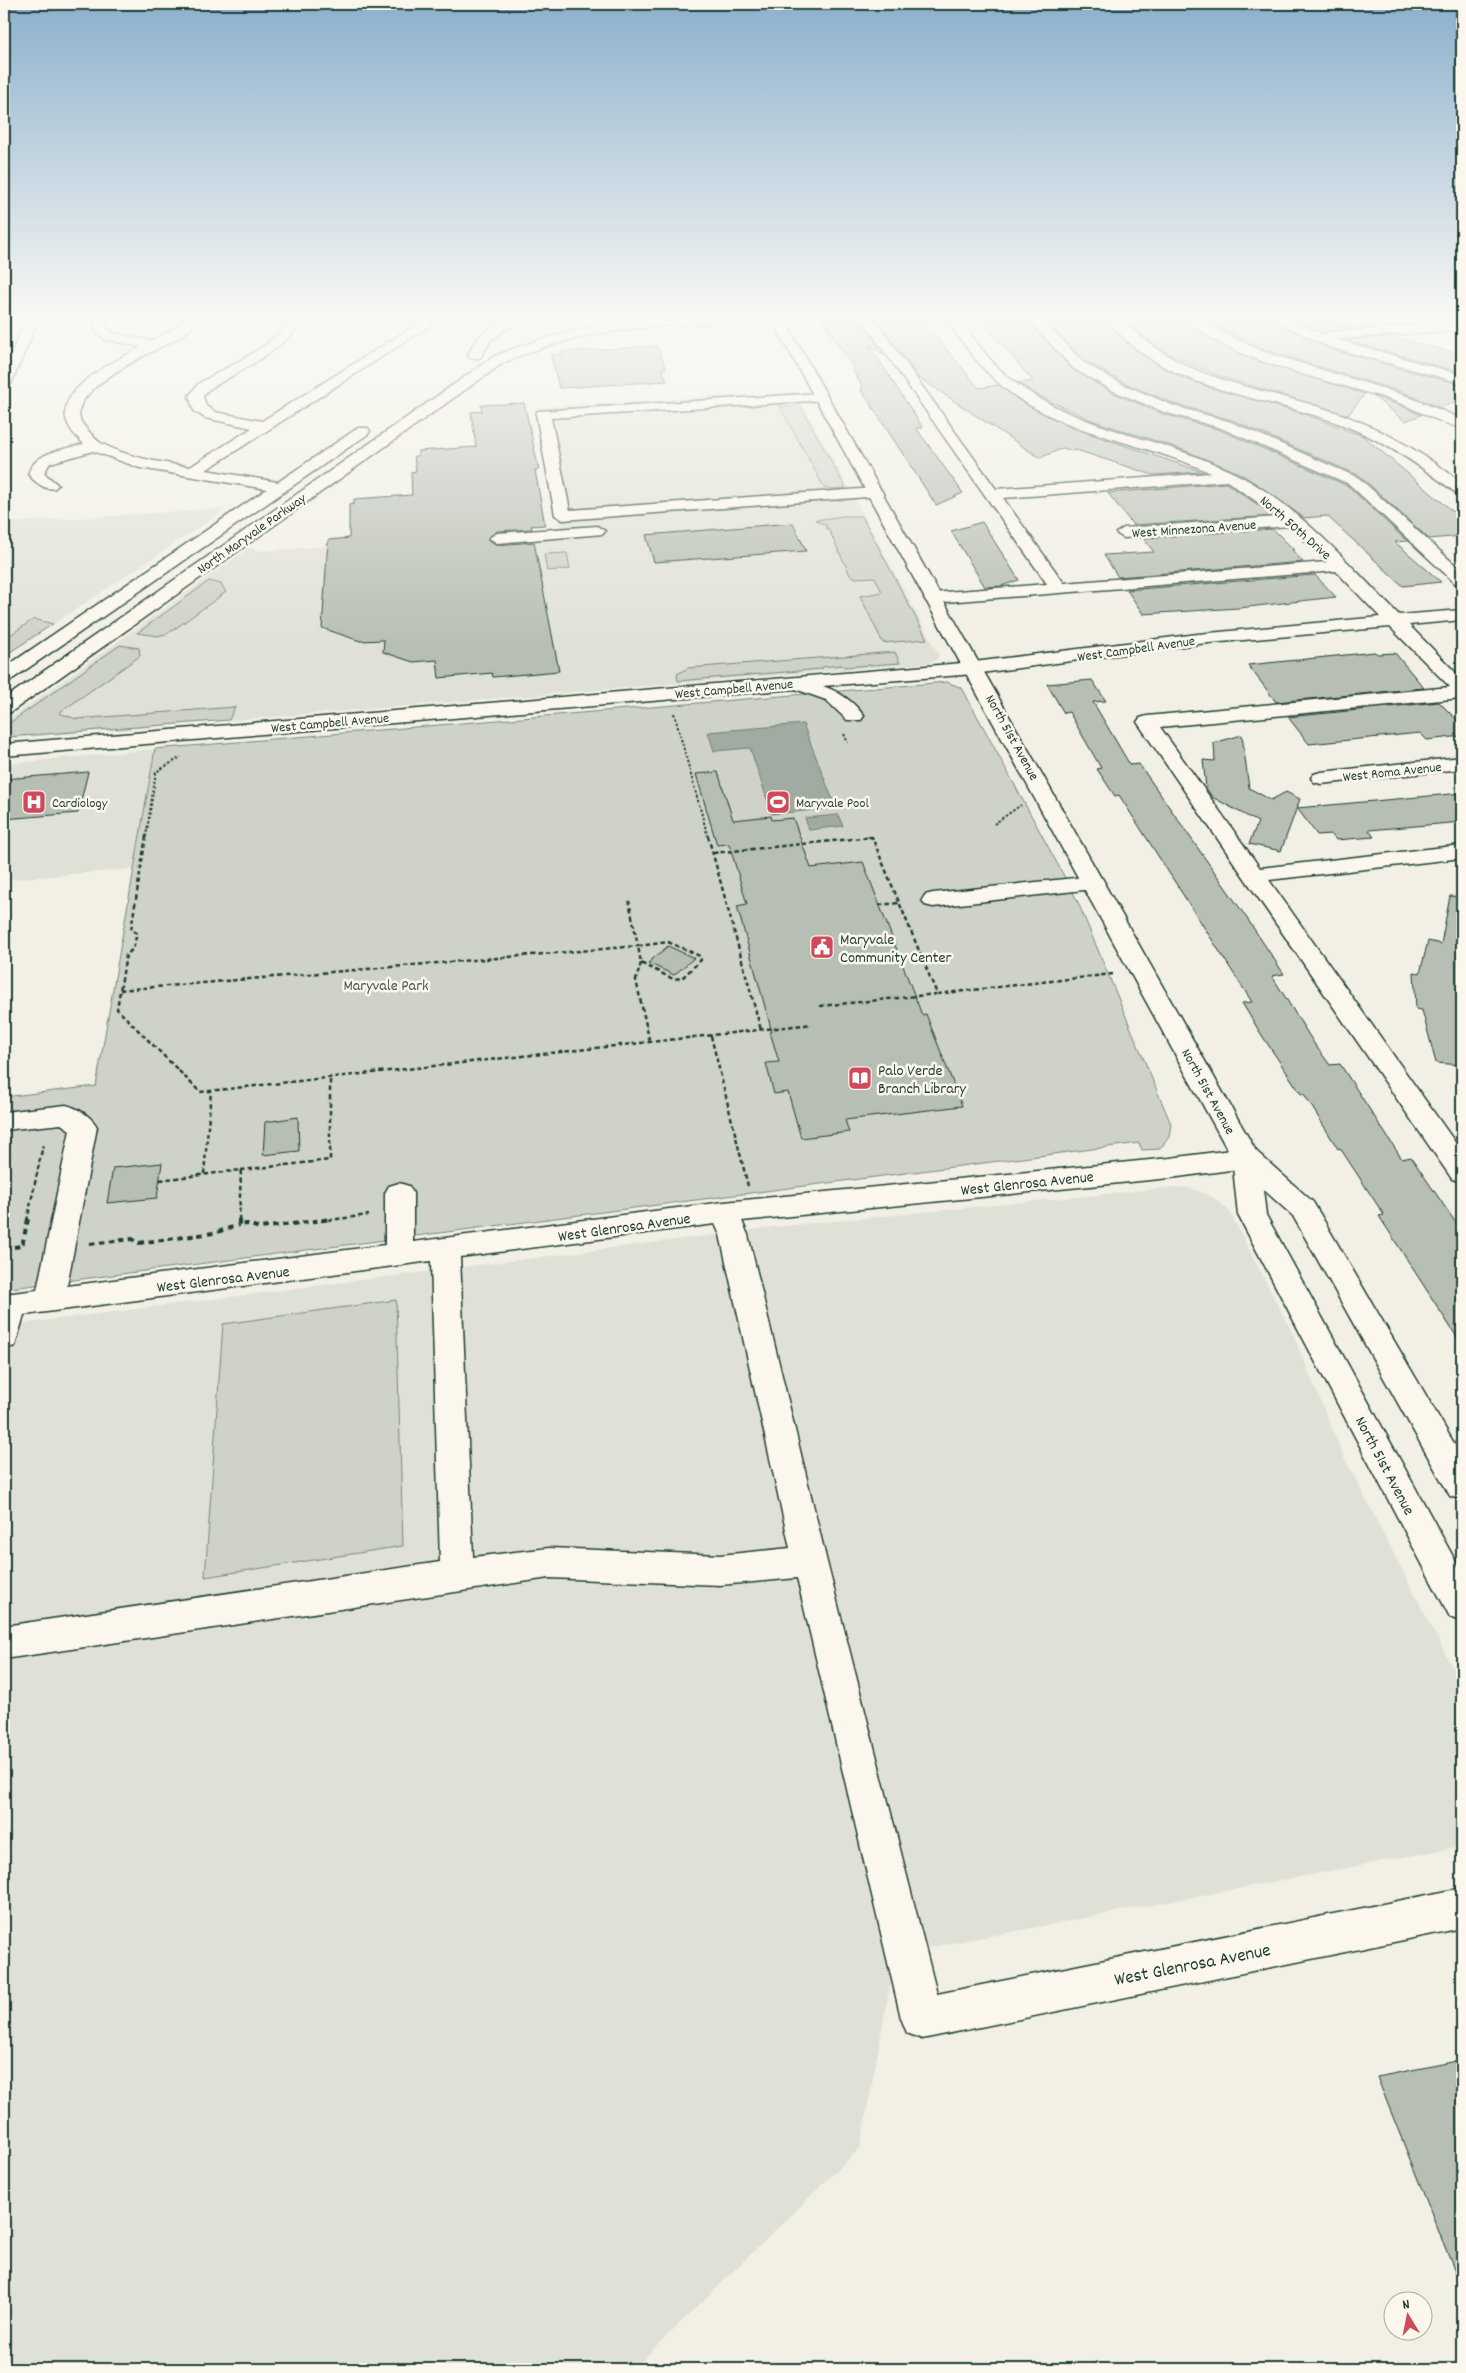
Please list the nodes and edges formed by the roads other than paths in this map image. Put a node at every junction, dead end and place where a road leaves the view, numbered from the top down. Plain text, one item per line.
1 (78, 429) edge
2 (259, 429) edge
3 (367, 429) edge
4 (399, 429) edge
5 (547, 429) edge
6 (839, 429) edge
7 (945, 429) edge
8 (1096, 429) edge
9 (1237, 429) edge
10 (1367, 429) edge
11 (94, 446) junction
12 (192, 472) junction
13 (1231, 477) junction
14 (50, 485) dead end
15 (281, 487) junction
16 (1462, 490) edge
17 (875, 493) junction
18 (991, 494) junction
19 (885, 511) junction
20 (865, 512) dead end
21 (1293, 521) junction
22 (612, 530) dead end
23 (1124, 533) dead end
24 (497, 538) dead end
25 (1340, 566) junction
26 (197, 570) junction
27 (151, 576) junction
28 (1462, 580) edge
29 (1058, 587) junction
30 (933, 598) junction
31 (1462, 615) edge
32 (1395, 621) junction
33 (84, 622) junction
34 (974, 668) junction
35 (4, 676) edge
36 (864, 677) junction
37 (786, 683) junction
38 (1462, 690) edge
39 (11, 703) edge
40 (4, 750) edge
41 (1462, 763) edge
42 (1321, 778) dead end
43 (1462, 850) edge
44 (1255, 875) junction
45 (1094, 883) junction
46 (933, 900) dead end
47 (4, 1121) edge
48 (1246, 1158) junction
49 (1462, 1172) edge
50 (399, 1193) dead end
51 (739, 1211) junction
52 (445, 1250) junction
53 (399, 1256) junction
54 (50, 1299) junction
55 (8, 1305) edge
56 (4, 1337) edge
57 (1462, 1486) edge
58 (810, 1562) junction
59 (457, 1575) junction
60 (1462, 1606) edge
61 (4, 1643) edge
62 (1462, 1908) edge

1 - 11 street
2 - 12 street
3 - 15 street, North Maryvale Parkway
4 - 26 street, North Maryvale Parkway
5 - 17 street
6 - 17 street, North 51st Avenue
7 - 18 street
8 - 13 street, North 50th Drive
9 - 28 street
10 - 16 street
11 - 12 street
11 - 14 street
12 - 15 street
13 - 18 street
13 - 21 street, North 50th Drive
15 - 27 street, North Maryvale Parkway
17 - 19 street, North 51st Avenue
18 - 29 street
19 - 20 street
19 - 30 street, North 51st Avenue
21 - 23 street, West Minnezona Avenue
21 - 25 street, North 50th Drive
22 - 24 street
25 - 29 street
25 - 32 street, North 50th Drive
26 - 27 street
26 - 39 street, North Maryvale Parkway
27 - 33 street, North Maryvale Parkway
29 - 30 street
30 - 34 street, North 51st Avenue
31 - 32 street, West Campbell Avenue
32 - 34 street, West Campbell Avenue
32 - 38 street, North 50th Drive
33 - 35 street, North Maryvale Parkway
33 - 39 street
34 - 36 street, West Campbell Avenue
34 - 45 street, North 51st Avenue
36 - 37 street, West Campbell Avenue
36 - 37 street
37 - 40 street, West Campbell Avenue
38 - 44 street
41 - 42 street, West Roma Avenue
43 - 44 street
44 - 49 street
45 - 46 street
45 - 48 street, North 51st Avenue
47 - 54 street
48 - 51 street, West Glenrosa Avenue
48 - 57 street, North 51st Avenue
48 - 60 street, North 51st Avenue
50 - 53 street
51 - 52 street, West Glenrosa Avenue
51 - 58 street
52 - 53 street, West Glenrosa Avenue
52 - 59 street
53 - 54 street, West Glenrosa Avenue
54 - 55 street, West Glenrosa Avenue
55 - 56 street
58 - 59 street
58 - 62 street, West Glenrosa Avenue
59 - 61 street

